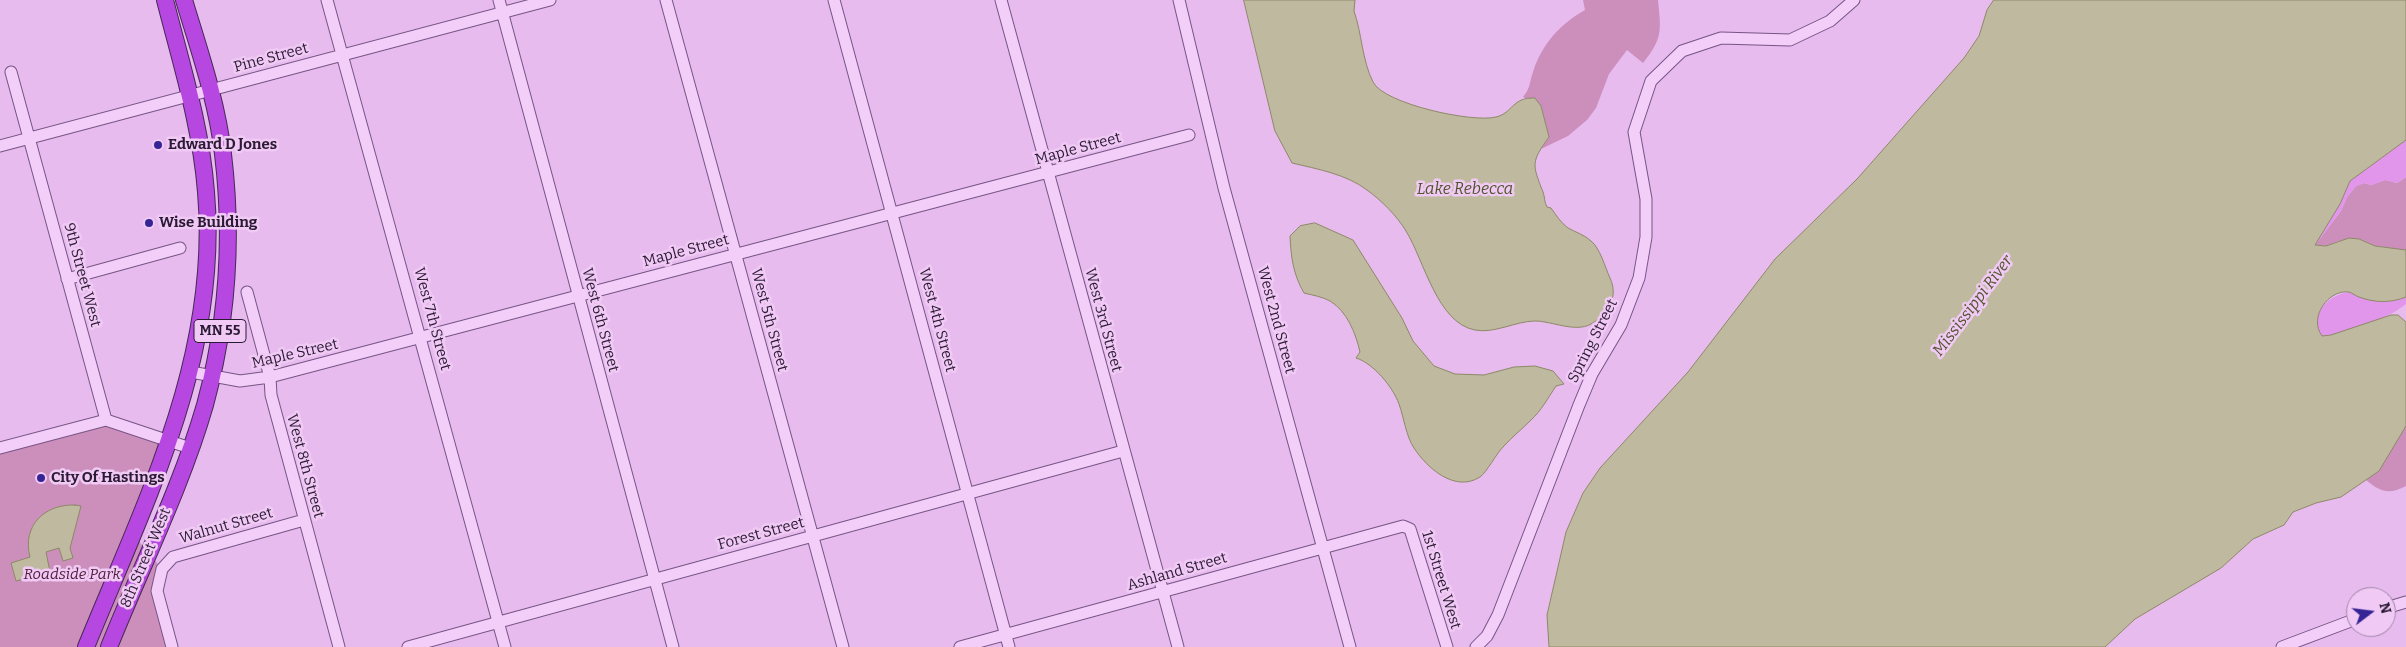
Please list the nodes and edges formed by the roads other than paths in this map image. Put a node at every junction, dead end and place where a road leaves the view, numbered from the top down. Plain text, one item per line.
1 (165, 0) edge
2 (184, 0) edge
3 (327, 0) edge
4 (499, 0) edge
5 (550, 0) edge
6 (666, 0) edge
7 (834, 0) edge
8 (1001, 0) edge
9 (1179, 0) edge
10 (1854, 0) edge
11 (502, 12) junction
12 (342, 54) junction
13 (11, 72) dead end
14 (210, 90) junction
15 (190, 96) junction
16 (1189, 135) dead end
17 (29, 138) junction
18 (0, 146) edge
19 (1048, 172) junction
20 (892, 213) junction
21 (180, 248) dead end
22 (735, 253) junction
23 (67, 279) junction
24 (247, 292) dead end
25 (578, 295) junction
26 (422, 337) junction
27 (191, 372) junction
28 (212, 376) junction
29 (270, 377) junction
30 (106, 420) junction
31 (169, 442) junction
32 (0, 448) edge
33 (190, 448) junction
34 (1122, 450) junction
35 (968, 493) junction
36 (304, 520) junction
37 (1403, 526) joint
38 (812, 536) junction
39 (1323, 547) junction
40 (655, 578) junction
41 (1163, 591) junction
42 (499, 623) junction
43 (2346, 623) edge
44 (1006, 635) junction
45 (86, 647) edge
46 (109, 647) edge
47 (172, 647) edge
48 (339, 647) edge
49 (408, 647) edge
50 (505, 647) edge
51 (673, 647) edge
52 (843, 647) edge
53 (960, 647) edge
54 (1010, 647) edge
55 (1178, 647) edge
56 (1350, 647) edge
57 (1447, 647) edge
58 (1476, 647) edge
59 (2282, 647) edge

1 - 15 highway, 8th Street West / MN 55
2 - 14 highway, 8th Street West / MN 55
3 - 12 street, West 7th Street
4 - 11 street, West 6th Street
5 - 11 street, Pine Street
6 - 22 street, West 5th Street
7 - 20 street, West 4th Street
8 - 19 street, West 3rd Street
9 - 39 street, West 2nd Street
10 - 58 street, Spring Street
11 - 12 street, Pine Street
11 - 25 street, West 6th Street
12 - 14 street, Pine Street
12 - 26 street, West 7th Street
13 - 17 street, 9th Street West
14 - 15 street, Pine Street
14 - 28 highway, 8th Street West / MN 55
15 - 17 street, Pine Street
15 - 27 highway, 8th Street West / MN 55
16 - 19 street, Maple Street
17 - 18 street, Pine Street
17 - 23 street, 9th Street West
19 - 20 street, Maple Street
19 - 34 street, West 3rd Street
20 - 22 street, Maple Street
20 - 35 street, West 4th Street
21 - 23 street
22 - 25 street, Maple Street
22 - 38 street, West 5th Street
23 - 30 street, 9th Street West
24 - 29 street, West 8th Street
25 - 26 street, Maple Street
25 - 40 street, West 6th Street
26 - 29 street, Maple Street
26 - 42 street, West 7th Street
27 - 28 street, Maple Street
27 - 31 highway, 8th Street West / MN 55
28 - 29 street, Maple Street
28 - 33 highway, 8th Street West / MN 55
29 - 36 street, West 8th Street
30 - 31 street
30 - 32 street
31 - 33 street
31 - 45 highway, 8th Street West / MN 55
33 - 46 highway, 8th Street West / MN 55
34 - 35 street, Forest Street
34 - 41 street, West 3rd Street
35 - 38 street, Forest Street
35 - 44 street, West 4th Street
36 - 47 street, Walnut Street
36 - 48 street, West 8th Street
37 - 39 street, Ashland Street
37 - 57 street, 1st Street West
38 - 40 street, Forest Street
38 - 52 street, West 5th Street
39 - 41 street, Ashland Street
39 - 56 street, West 2nd Street
40 - 42 street, Forest Street
40 - 51 street, West 6th Street
41 - 44 street, Ashland Street
41 - 55 street, West 3rd Street
42 - 49 street, Forest Street
42 - 50 street, West 7th Street
43 - 59 street
44 - 53 street, Ashland Street
44 - 54 street, West 4th Street

